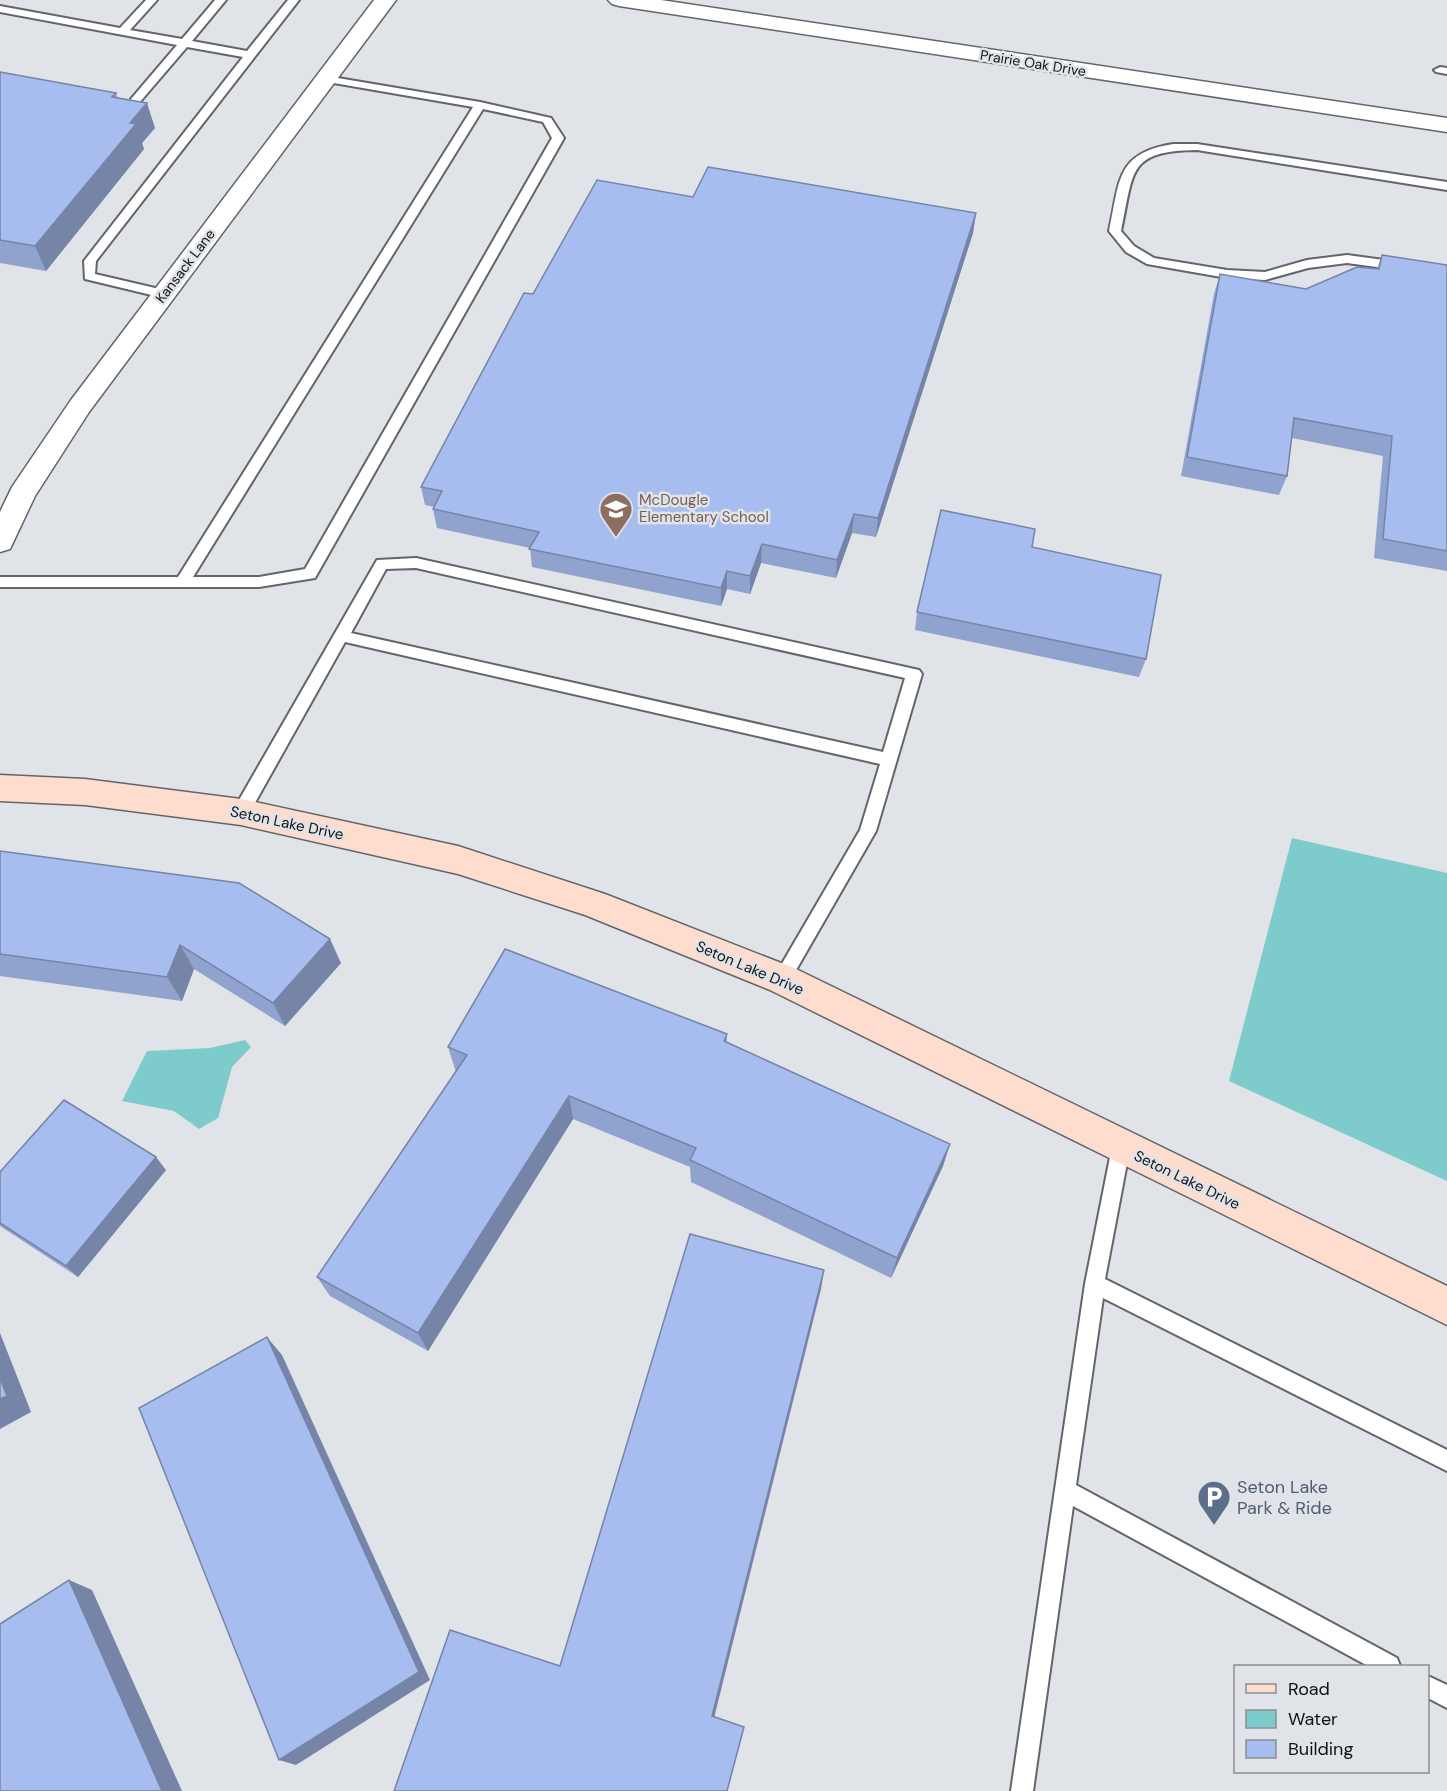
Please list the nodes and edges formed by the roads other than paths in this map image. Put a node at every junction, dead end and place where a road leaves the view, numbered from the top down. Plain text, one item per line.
1 (152, 0) edge
2 (221, 0) edge
3 (294, 0) edge
4 (385, 0) edge
5 (619, 0) edge
6 (0, 9) edge
7 (122, 32) junction
8 (184, 43) junction
9 (250, 55) junction
10 (326, 79) junction
11 (135, 101) edge
12 (480, 105) junction
13 (1447, 125) edge
14 (1447, 186) edge
15 (1413, 268) edge
16 (165, 294) junction
17 (0, 542) edge
18 (0, 582) edge
19 (182, 582) junction
20 (341, 636) junction
21 (889, 760) junction
22 (0, 788) edge
23 (241, 812) junction
24 (782, 979) junction
25 (1120, 1147) junction
26 (1095, 1284) junction
27 (1447, 1306) edge
28 (1447, 1461) edge
29 (1066, 1491) junction
30 (1387, 1665) edge
31 (1429, 1688) edge
32 (1447, 1698) edge
33 (1022, 1791) edge

1 - 7 lane
2 - 8 lane
3 - 9 lane
4 - 10 street, Kansack Lane
5 - 13 street, Prairie Oak Drive
6 - 7 lane
7 - 8 lane
8 - 9 lane
8 - 11 lane
9 - 16 lane
10 - 12 lane
10 - 16 street, Kansack Lane
12 - 19 lane
12 - 19 lane
14 - 15 lane
16 - 17 street, Kansack Lane
18 - 19 lane
20 - 21 lane
20 - 21 lane
20 - 23 lane
21 - 24 lane
22 - 23 street, Seton Lake Drive
23 - 24 street, Seton Lake Drive
24 - 25 street, Seton Lake Drive
25 - 26 lane
25 - 27 street, Seton Lake Drive
26 - 28 lane
26 - 29 lane
29 - 30 lane
29 - 33 lane
31 - 32 lane

